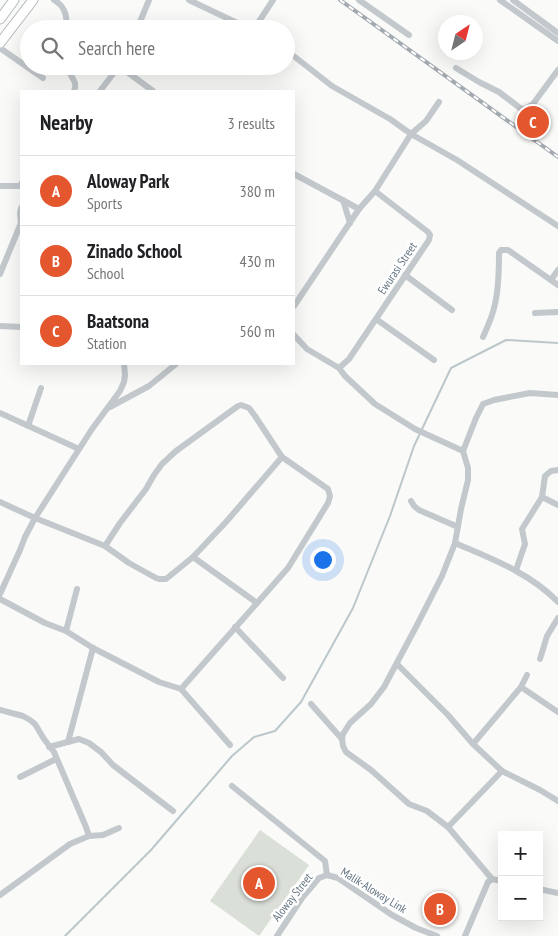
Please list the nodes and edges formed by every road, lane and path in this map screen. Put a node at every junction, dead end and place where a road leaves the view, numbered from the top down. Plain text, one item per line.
1 (14, 0) edge
2 (33, 0) edge
3 (54, 0) edge
4 (150, 0) edge
5 (189, 0) edge
6 (272, 0) edge
7 (359, 0) edge
8 (500, 0) edge
9 (513, 0) edge
10 (0, 19) edge
11 (65, 20) edge
12 (141, 20) edge
13 (232, 20) edge
14 (258, 20) edge
15 (558, 33) edge
16 (409, 34) dead end
17 (558, 41) edge
18 (0, 43) edge
19 (0, 48) edge
20 (295, 57) edge
21 (20, 62) edge
22 (456, 68) dead end
23 (558, 70) edge
24 (39, 75) edge
25 (70, 75) edge
26 (112, 75) edge
27 (131, 75) edge
28 (43, 78) dead end
29 (75, 90) edge
30 (101, 90) edge
31 (152, 90) edge
32 (439, 102) dead end
33 (411, 134) junction
34 (295, 175) edge
35 (0, 186) edge
36 (20, 186) edge
37 (375, 191) junction
38 (343, 200) junction
39 (359, 209) junction
40 (350, 223) junction
41 (20, 225) edge
42 (558, 226) edge
43 (558, 270) edge
44 (0, 274) edge
45 (405, 275) junction
46 (551, 280) junction
47 (558, 285) edge
48 (295, 305) edge
49 (452, 310) dead end
50 (558, 312) edge
51 (535, 313) dead end
52 (376, 319) junction
53 (0, 326) edge
54 (20, 327) edge
55 (295, 336) edge
56 (483, 337) dead end
57 (434, 360) dead end
58 (124, 365) edge
59 (172, 365) edge
60 (339, 368) junction
61 (41, 388) dead end
62 (558, 395) edge
63 (107, 408) junction
64 (0, 413) edge
65 (28, 426) junction
66 (79, 450) junction
67 (463, 452) junction
68 (282, 457) junction
69 (558, 470) edge
70 (542, 497) junction
71 (411, 501) dead end
72 (0, 502) edge
73 (558, 505) edge
74 (35, 518) junction
75 (458, 527) junction
76 (456, 543) junction
77 (105, 546) junction
78 (193, 556) junction
79 (516, 570) junction
80 (77, 589) dead end
81 (0, 594) edge
82 (0, 600) edge
83 (558, 602) edge
84 (257, 603) junction
85 (558, 618) edge
86 (235, 628) junction
87 (66, 631) junction
88 (93, 648) junction
89 (540, 659) dead end
90 (397, 664) junction
91 (527, 675) dead end
92 (283, 678) dead end
93 (521, 687) junction
94 (182, 690) junction
95 (311, 704) dead end
96 (0, 710) edge
97 (558, 712) edge
98 (342, 740) junction
99 (68, 742) junction
100 (473, 744) junction
101 (230, 745) dead end
102 (49, 747) junction
103 (56, 760) junction
104 (502, 771) junction
105 (20, 777) dead end
106 (232, 786) dead end
107 (558, 801) edge
108 (173, 811) dead end
109 (448, 827) junction
110 (119, 828) dead end
111 (88, 836) junction
112 (327, 876) junction
113 (492, 878) junction
114 (498, 880) edge
115 (543, 890) edge
116 (558, 893) edge
117 (0, 895) edge
118 (277, 936) edge
119 (437, 936) edge
120 (465, 936) edge

1 - 10 main road
2 - 18 main road
3 - 11 street
4 - 12 street
5 - 13 street
6 - 14 street
7 - 16 street
8 - 17 street
9 - 15 street
19 - 21 street
20 - 33 street
22 - 23 street
24 - 28 street
25 - 29 street
26 - 30 street
27 - 31 street
32 - 33 street
33 - 37 street
33 - 42 street
34 - 38 street
35 - 36 street
37 - 39 street
37 - 45 street, Ewurasi Street
38 - 39 street
38 - 40 street
39 - 40 street
40 - 48 street
41 - 44 street
43 - 46 street
45 - 49 street
45 - 52 street, Ewurasi Street
46 - 47 street
46 - 56 street
50 - 51 street
52 - 57 street
52 - 60 street, Ewurasi Street
53 - 54 street
55 - 60 street
58 - 63 street
59 - 63 street
60 - 67 street
61 - 65 street
62 - 67 street
63 - 66 street
64 - 65 street
65 - 66 street
66 - 74 street
67 - 75 street
68 - 77 street
68 - 78 street
68 - 84 street
69 - 70 street
70 - 73 street
70 - 79 street
71 - 75 street
72 - 74 street
74 - 77 street
74 - 81 street
75 - 76 street
76 - 79 street
76 - 90 street
77 - 78 street
78 - 84 street
79 - 83 street
80 - 87 street
82 - 87 street
84 - 86 street
85 - 89 street
86 - 92 street
86 - 94 street
87 - 88 street
88 - 94 street
88 - 99 street
90 - 98 street
90 - 100 street
91 - 93 street
93 - 97 street
93 - 100 street
94 - 101 street
95 - 98 street
96 - 102 street
98 - 109 street
99 - 102 street
99 - 108 street
100 - 104 street
102 - 103 street
103 - 105 street
103 - 111 street
104 - 107 street
104 - 109 street
106 - 112 street
109 - 113 street
110 - 111 street
111 - 117 street
112 - 118 street, Aloway Street
112 - 119 street, Malik-Aloway Link
113 - 114 street
113 - 120 street
115 - 116 street

